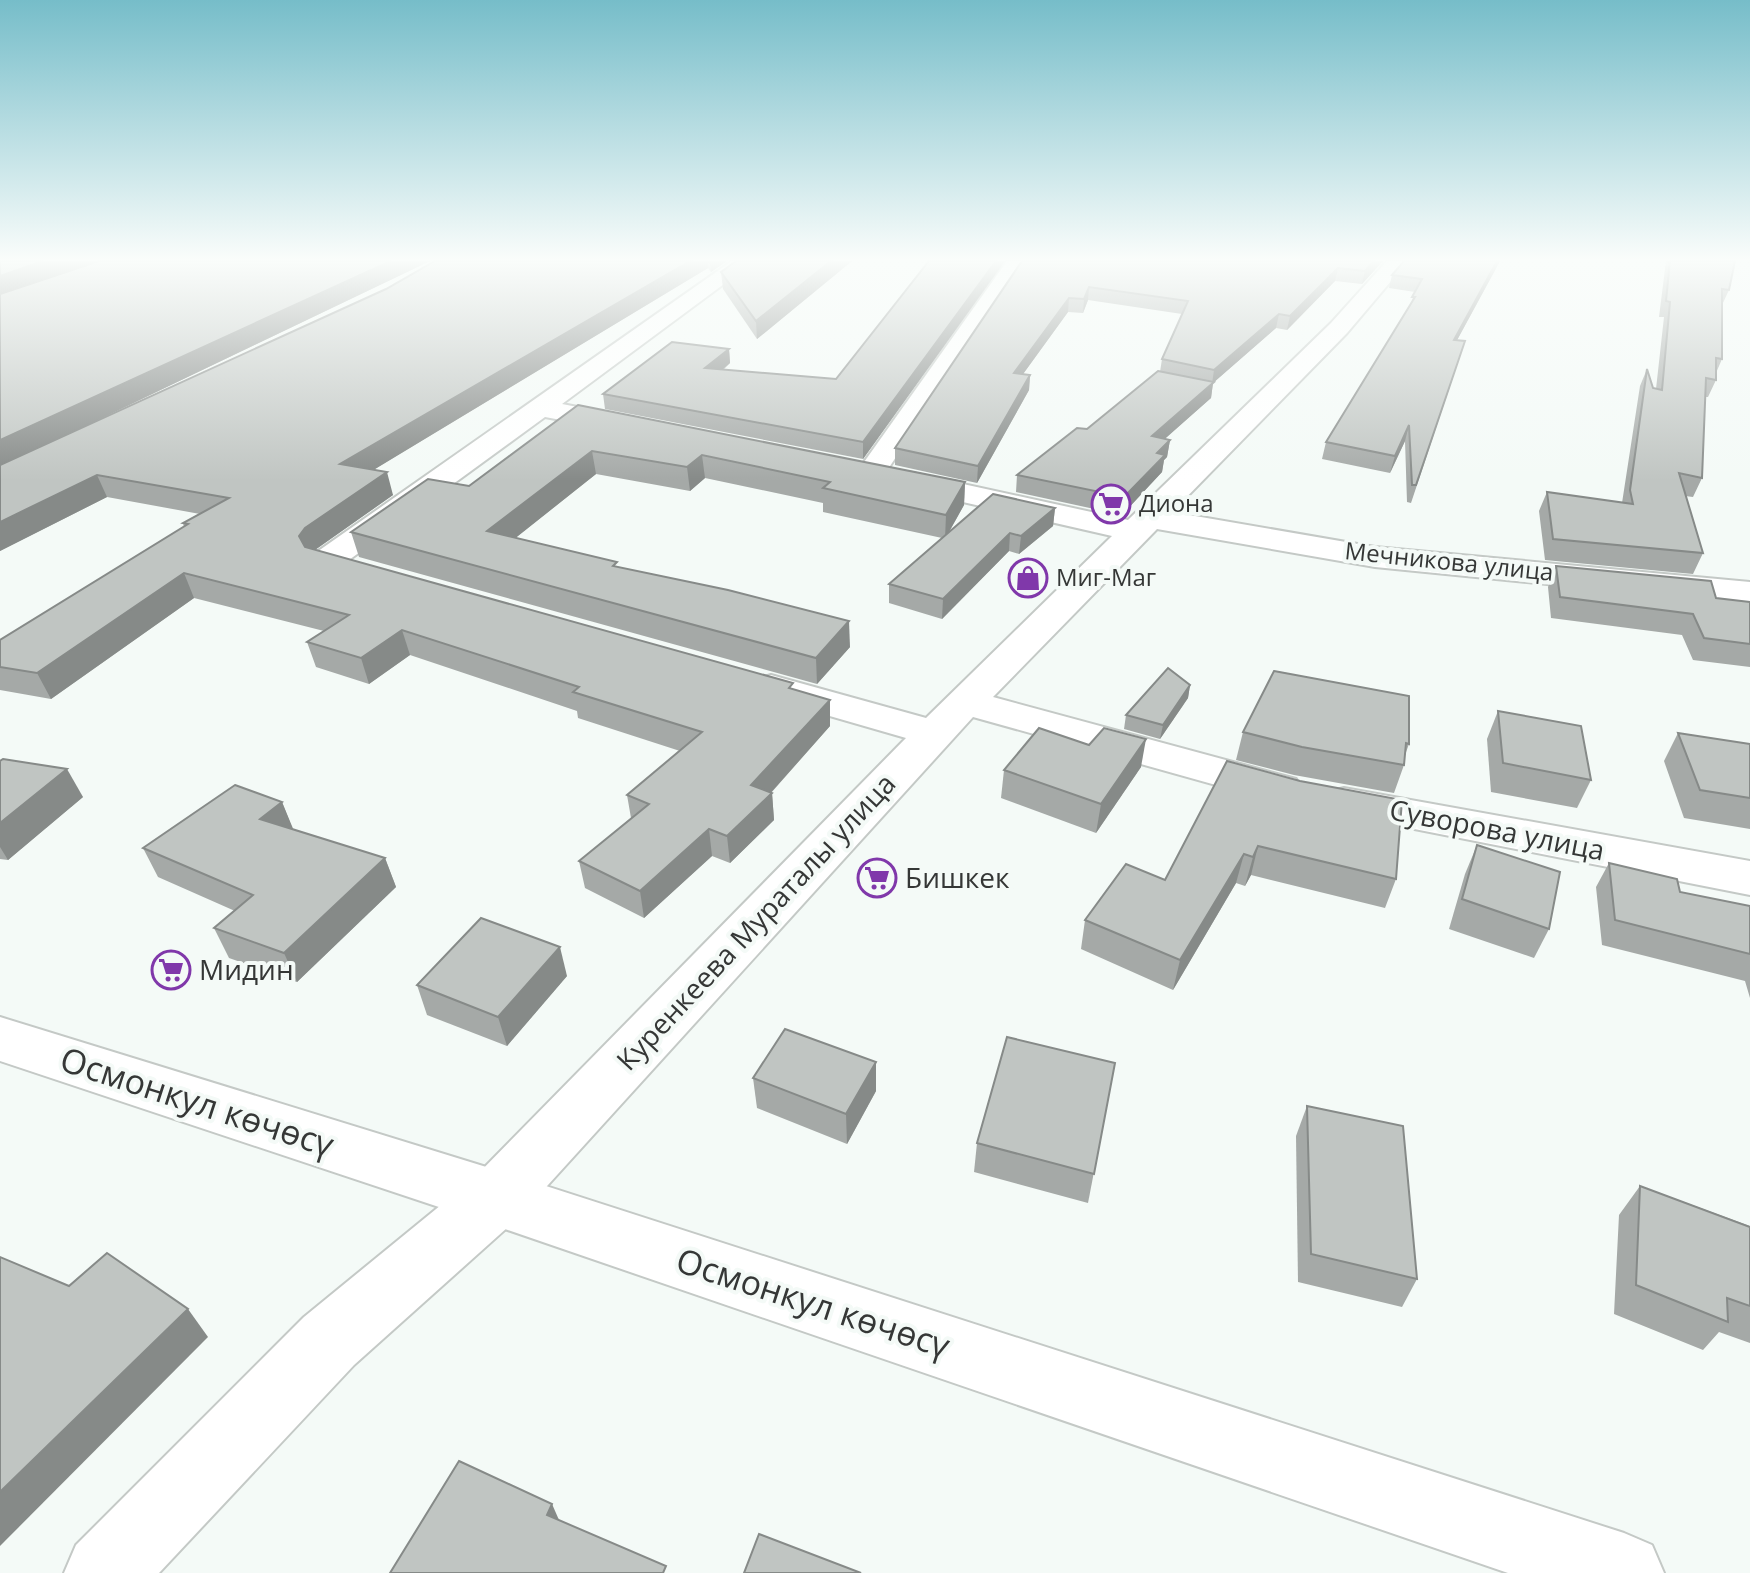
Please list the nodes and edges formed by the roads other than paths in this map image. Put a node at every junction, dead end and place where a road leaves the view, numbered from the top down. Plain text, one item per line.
1 (643, 334) edge
2 (967, 334) edge
3 (1333, 334) edge
4 (541, 408) junction
5 (646, 428) edge
6 (842, 466) edge
7 (872, 472) junction
8 (1144, 525) junction
9 (372, 574) edge
10 (1750, 593) edge
11 (737, 677) edge
12 (950, 717) junction
13 (1750, 878) edge
14 (0, 1039) edge
15 (496, 1198) junction
16 (104, 1573) edge
17 (1624, 1573) edge

1 - 4 street
2 - 7 street
3 - 8 street, Куренкеева Мураталы улица
4 - 5 street
4 - 9 street
6 - 7 street, Мечникова улица
7 - 8 street, Мечникова улица
8 - 10 street, Мечникова улица
8 - 12 street, Куренкеева Мураталы улица
11 - 12 street, Суворова улица
12 - 13 street, Суворова улица
12 - 15 street, Куренкеева Мураталы улица
14 - 15 street, Осмонкул көчөсү
15 - 16 street, Куренкеева Мураталы улица
15 - 17 street, Осмонкул көчөсү

